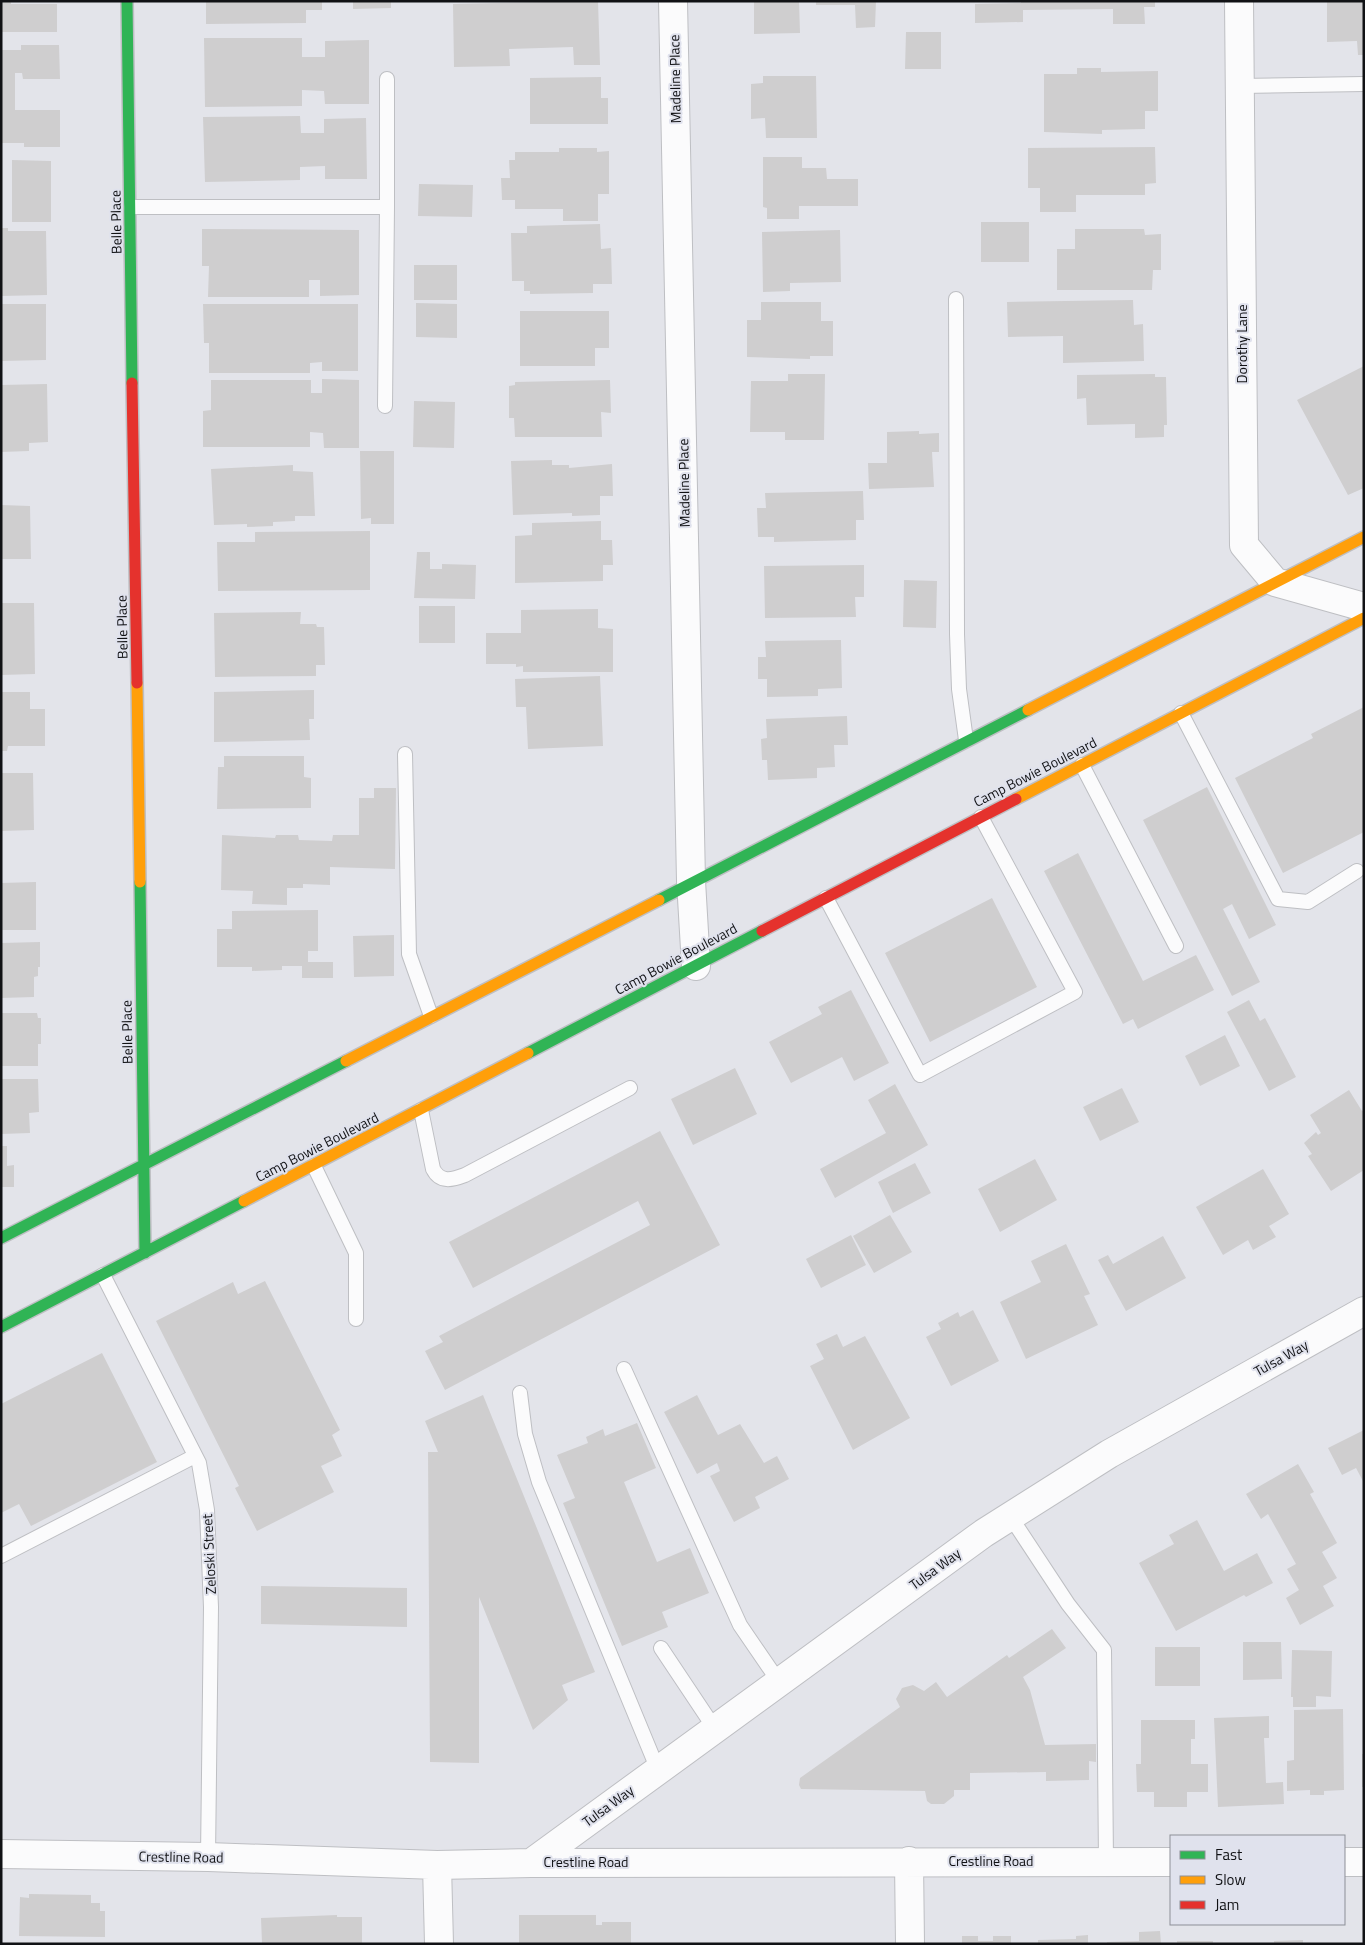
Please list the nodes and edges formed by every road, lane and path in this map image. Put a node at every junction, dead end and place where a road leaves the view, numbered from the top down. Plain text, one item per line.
1 (128, 1) edge
2 (673, 1) edge
3 (1239, 1) edge
4 (387, 79) dead end
5 (1364, 84) edge
6 (1240, 86) junction
7 (131, 207) junction
8 (387, 207) junction
9 (956, 299) dead end
10 (384, 406) dead end
11 (1364, 537) edge
12 (1275, 582) junction
13 (1364, 608) edge
14 (1364, 618) edge
15 (1181, 713) junction
16 (966, 740) junction
17 (405, 754) dead end
18 (1082, 765) junction
19 (981, 817) junction
20 (1357, 871) dead end
21 (691, 881) junction
22 (826, 898) junction
23 (1176, 946) dead end
24 (696, 966) junction
25 (431, 1016) junction
26 (630, 1088) dead end
27 (421, 1110) junction
28 (144, 1164) junction
29 (314, 1166) junction
30 (1, 1238) edge
31 (145, 1253) junction
32 (103, 1275) junction
33 (1364, 1311) edge
34 (356, 1319) dead end
35 (1, 1327) edge
36 (624, 1369) dead end
37 (520, 1394) dead end
38 (195, 1456) junction
39 (1010, 1516) junction
40 (1, 1556) edge
41 (661, 1648) dead end
42 (779, 1682) junction
43 (715, 1729) junction
44 (658, 1770) junction
45 (1, 1854) edge
46 (208, 1857) junction
47 (909, 1861) junction
48 (1106, 1861) junction
49 (531, 1862) junction
50 (1170, 1862) edge
51 (1345, 1862) edge
52 (1364, 1862) edge
53 (437, 1865) junction
54 (439, 1944) edge
55 (910, 1944) edge

1 - 7 main road, Belle Place
2 - 21 street, Madeline Place
3 - 6 street, Dorothy Lane
4 - 8 lane
5 - 6 lane
6 - 12 street, Dorothy Lane
7 - 8 lane
7 - 28 main road, Belle Place
8 - 10 lane
9 - 16 lane
11 - 12 main road
12 - 13 street
12 - 16 main road
14 - 15 main road, Camp Bowie Boulevard
15 - 18 main road, Camp Bowie Boulevard
15 - 20 lane
16 - 21 main road
17 - 25 lane
18 - 19 main road, Camp Bowie Boulevard
18 - 23 lane
19 - 22 main road, Camp Bowie Boulevard
19 - 22 lane
21 - 24 street, Madeline Place
21 - 25 main road
22 - 24 main road, Camp Bowie Boulevard
24 - 27 main road, Camp Bowie Boulevard
25 - 28 main road
26 - 27 lane
27 - 29 main road, Camp Bowie Boulevard
28 - 30 main road
28 - 31 main road, Belle Place
29 - 31 main road, Camp Bowie Boulevard
29 - 34 lane
31 - 32 main road, Camp Bowie Boulevard
32 - 35 main road, Camp Bowie Boulevard
32 - 38 lane, Zeloski Street
33 - 39 street, Tulsa Way
36 - 42 lane
37 - 44 lane
38 - 40 lane
38 - 46 lane, Zeloski Street
39 - 42 street, Tulsa Way
39 - 48 lane
41 - 43 lane
42 - 43 street, Tulsa Way
43 - 44 street, Tulsa Way
44 - 49 street, Tulsa Way
45 - 46 street, Crestline Road
46 - 53 street, Crestline Road
47 - 48 street, Crestline Road
47 - 49 street, Crestline Road
47 - 55 street
48 - 50 street, Crestline Road
49 - 53 street, Crestline Road
51 - 52 street
53 - 54 street

